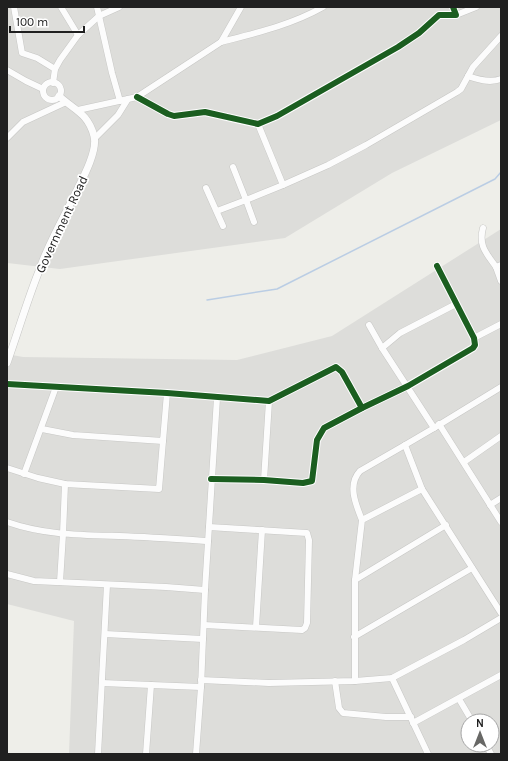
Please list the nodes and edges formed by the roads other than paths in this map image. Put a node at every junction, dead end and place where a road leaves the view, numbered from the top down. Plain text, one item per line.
1 (14, 7) edge
2 (61, 7) edge
3 (97, 7) edge
4 (119, 7) edge
5 (241, 7) edge
6 (324, 7) edge
7 (453, 7) edge
8 (476, 7) edge
9 (456, 15) junction
10 (99, 16) junction
11 (78, 35) junction
12 (501, 36) edge
13 (221, 42) junction
14 (55, 69) junction
15 (7, 70) edge
16 (468, 76) junction
17 (501, 79) edge
18 (53, 83) junction
19 (43, 89) junction
20 (59, 96) junction
21 (137, 97) junction
22 (128, 99) junction
23 (120, 101) junction
24 (66, 102) junction
25 (78, 110) junction
26 (258, 124) junction
27 (7, 138) edge
28 (95, 138) junction
29 (233, 167) dead end
30 (283, 185) junction
31 (206, 188) dead end
32 (246, 200) junction
33 (217, 211) junction
34 (254, 222) dead end
35 (223, 226) dead end
36 (483, 228) dead end
37 (437, 266) dead end
38 (498, 266) edge
39 (501, 281) edge
40 (456, 304) junction
41 (501, 324) edge
42 (369, 325) dead end
43 (474, 338) junction
44 (382, 348) junction
45 (7, 363) edge
46 (7, 384) edge
47 (408, 386) junction
48 (501, 386) edge
49 (56, 387) junction
50 (167, 393) junction
51 (217, 398) junction
52 (268, 401) junction
53 (362, 408) junction
54 (436, 426) junction
55 (42, 429) junction
56 (501, 436) edge
57 (163, 441) junction
58 (405, 445) junction
59 (464, 462) junction
60 (7, 468) edge
61 (24, 474) junction
62 (211, 479) junction
63 (264, 480) junction
64 (64, 484) junction
65 (422, 489) junction
66 (501, 498) edge
67 (490, 505) junction
68 (362, 520) junction
69 (7, 522) edge
70 (501, 522) edge
71 (446, 526) junction
72 (209, 527) junction
73 (262, 530) junction
74 (63, 534) junction
75 (208, 541) junction
76 (472, 568) junction
77 (7, 574) edge
78 (355, 580) junction
79 (60, 582) junction
80 (107, 585) junction
81 (205, 590) junction
82 (501, 613) edge
83 (501, 618) edge
84 (204, 625) junction
85 (256, 627) junction
86 (105, 634) junction
87 (354, 636) junction
88 (203, 639) junction
89 (501, 675) edge
90 (392, 678) junction
91 (335, 681) junction
92 (355, 681) junction
93 (102, 683) junction
94 (201, 684) junction
95 (151, 685) junction
96 (459, 699) junction
97 (467, 713) edge
98 (412, 720) junction
99 (98, 754) edge
100 (146, 754) edge
101 (196, 754) edge
102 (428, 754) edge

1 - 14 street
2 - 11 street
3 - 10 street
4 - 10 street
5 - 13 street
6 - 13 street
7 - 9 street
8 - 9 street
9 - 26 street
10 - 11 street
10 - 23 street
11 - 14 street
12 - 16 street
13 - 21 street
14 - 18 street
15 - 19 street
16 - 17 street
16 - 30 street
18 - 19 street
18 - 20 street
19 - 20 street
20 - 24 street
21 - 22 street
21 - 26 street
22 - 23 street
22 - 28 street
23 - 25 street
24 - 25 street
24 - 27 street
25 - 28 street
26 - 30 street
28 - 45 street, Government Road
29 - 32 street
30 - 32 street
31 - 33 street
32 - 33 street
32 - 34 street
33 - 35 street
36 - 38 street
37 - 40 street
38 - 39 street
40 - 43 street
40 - 44 street
41 - 43 street
42 - 44 street
43 - 47 street
44 - 47 street
46 - 49 street
47 - 53 street
47 - 54 street
48 - 54 street
49 - 50 street
49 - 55 street
50 - 51 street
50 - 57 street
51 - 52 street
51 - 62 street
52 - 53 street
52 - 63 street
53 - 63 street
54 - 58 street
54 - 59 street
55 - 57 street
55 - 61 street
56 - 59 street
57 - 64 street
58 - 65 street
58 - 68 street
59 - 67 street
60 - 61 street
61 - 64 street
62 - 63 street
62 - 72 street
64 - 74 street
65 - 68 street
65 - 71 street
66 - 67 street
67 - 70 street
68 - 78 street
69 - 74 street
71 - 76 street
71 - 78 street
72 - 73 street
72 - 75 street
73 - 85 street
73 - 85 street
74 - 75 street
74 - 79 street
75 - 81 street
76 - 82 street
76 - 87 street
77 - 79 street
78 - 87 street
79 - 80 street
80 - 81 street
80 - 86 street
81 - 84 street
83 - 90 street
84 - 85 street
84 - 88 street
86 - 88 street
86 - 93 street
87 - 92 street
88 - 94 street
89 - 96 street
90 - 92 street
90 - 98 street
91 - 92 street
91 - 94 street
91 - 98 street
93 - 95 street
93 - 99 street
94 - 95 street
94 - 101 street
95 - 100 street
96 - 97 street
96 - 98 street
98 - 102 street

